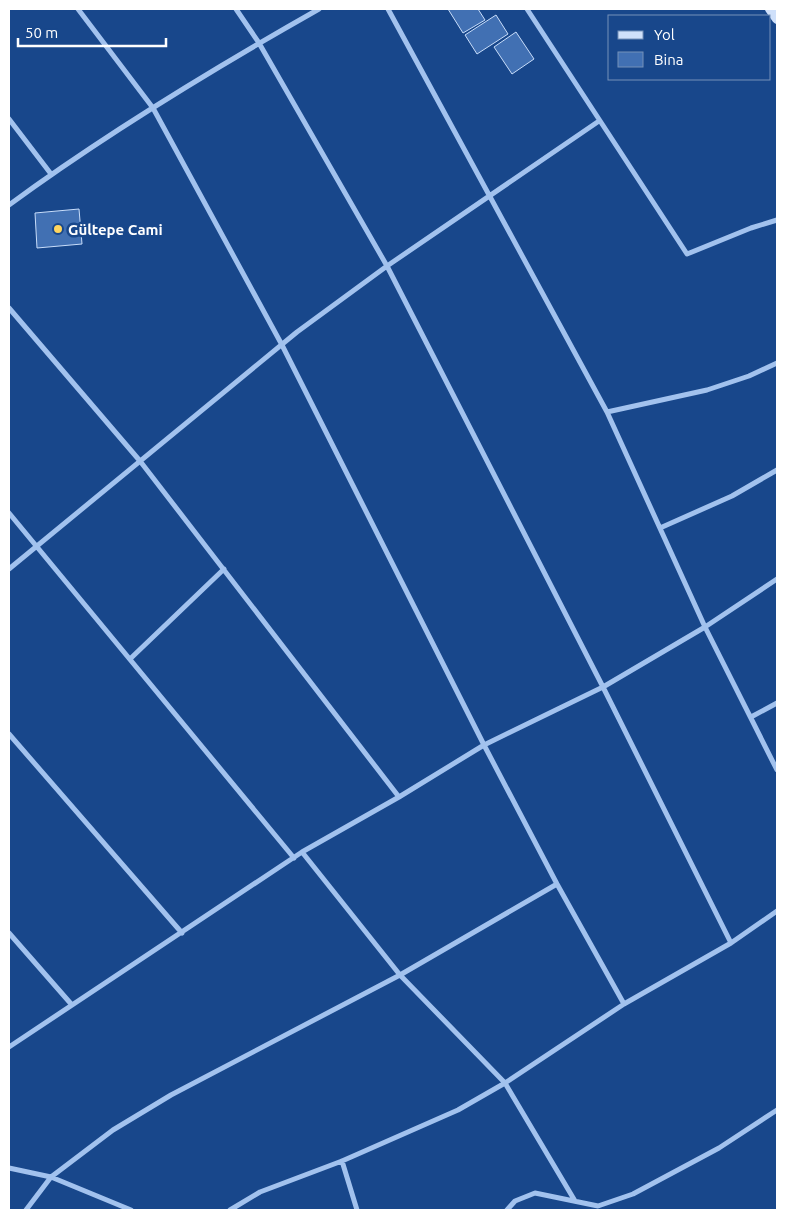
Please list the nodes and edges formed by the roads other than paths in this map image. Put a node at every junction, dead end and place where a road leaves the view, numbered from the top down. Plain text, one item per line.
1 (78, 9) edge
2 (236, 9) edge
3 (319, 9) edge
4 (388, 9) edge
5 (527, 9) edge
6 (770, 9) edge
7 (777, 19) edge
8 (259, 43) junction
9 (153, 108) junction
10 (9, 119) edge
11 (600, 121) junction
12 (51, 174) junction
13 (491, 195) junction
14 (9, 205) edge
15 (777, 220) edge
16 (387, 266) junction
17 (9, 308) edge
18 (282, 344) junction
19 (777, 363) edge
20 (607, 412) junction
21 (140, 461) junction
22 (777, 470) edge
23 (9, 513) edge
24 (660, 528) junction
25 (37, 546) junction
26 (9, 569) edge
27 (224, 569) junction
28 (777, 580) edge
29 (705, 627) junction
30 (130, 659) junction
31 (603, 687) junction
32 (777, 703) edge
33 (751, 717) junction
34 (9, 734) edge
35 (484, 745) junction
36 (777, 770) edge
37 (399, 797) junction
38 (302, 852) junction
39 (294, 858) junction
40 (557, 884) junction
41 (777, 911) edge
42 (9, 933) edge
43 (182, 933) junction
44 (731, 943) junction
45 (400, 975) junction
46 (624, 1004) junction
47 (72, 1005) junction
48 (9, 1047) edge
49 (505, 1083) junction
50 (777, 1110) edge
51 (342, 1161) junction
52 (9, 1168) edge
53 (51, 1177) junction
54 (575, 1201) junction
55 (26, 1210) edge
56 (131, 1210) edge
57 (230, 1210) edge
58 (357, 1210) edge
59 (506, 1210) edge

1 - 9 street
2 - 8 street
3 - 8 street
4 - 13 street
5 - 11 street
6 - 7 main road
8 - 9 street
8 - 16 street
9 - 12 street
9 - 18 street
10 - 12 street
11 - 13 street
11 - 15 street
12 - 14 street
13 - 16 street
13 - 20 street
16 - 18 street
16 - 31 street
17 - 21 street
18 - 21 street
18 - 35 street
19 - 20 street
20 - 24 street
21 - 25 street
21 - 27 street
22 - 24 street
23 - 25 street
24 - 29 street
25 - 26 street
25 - 30 street
27 - 30 street
27 - 37 street
28 - 29 street
29 - 31 street
29 - 33 street
30 - 39 street
31 - 35 street
31 - 44 street
32 - 33 street
33 - 36 street
34 - 43 street
35 - 37 street
35 - 40 street
37 - 38 street
38 - 39 street
38 - 45 street
39 - 43 street
40 - 45 street
40 - 46 street
41 - 44 street
42 - 47 street
43 - 47 street
44 - 46 street
45 - 49 street
45 - 53 street
46 - 49 street
47 - 48 street
49 - 51 street
49 - 54 street
50 - 54 street
51 - 57 street
51 - 58 street
52 - 53 street
53 - 55 street
53 - 56 street
54 - 59 street

